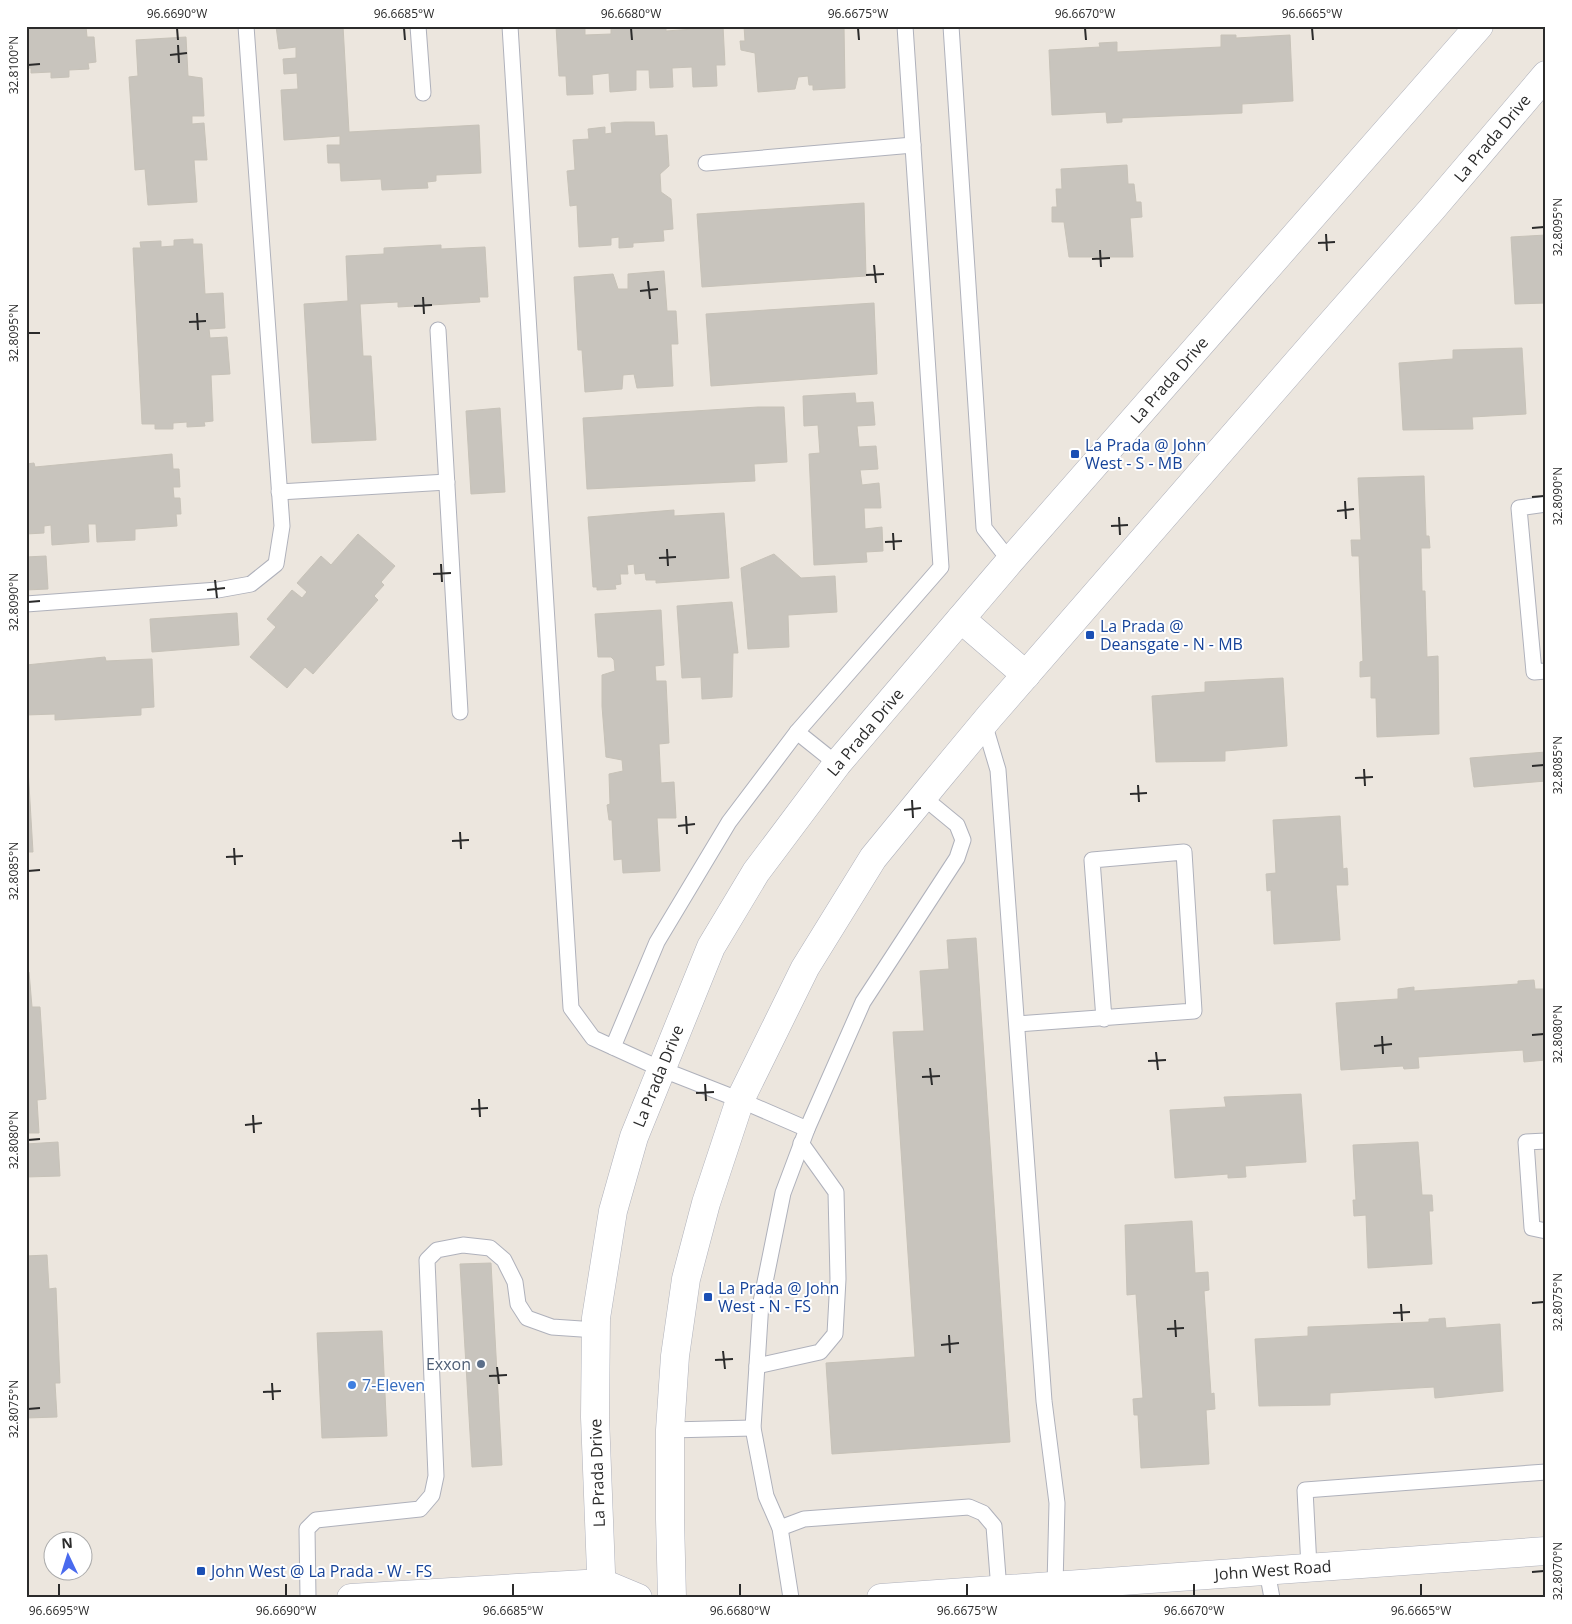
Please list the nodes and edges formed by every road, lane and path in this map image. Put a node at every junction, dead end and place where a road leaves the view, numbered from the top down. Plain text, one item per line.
1 (246, 26) edge
2 (418, 26) edge
3 (510, 26) edge
4 (905, 26) edge
5 (951, 26) edge
6 (1479, 26) edge
7 (1546, 75) edge
8 (423, 93) dead end
9 (913, 145) junction
10 (706, 163) dead end
11 (438, 330) dead end
12 (447, 482) junction
13 (279, 492) junction
14 (1546, 504) edge
15 (1010, 561) junction
16 (26, 604) edge
17 (961, 619) junction
18 (1546, 671) edge
19 (1026, 675) junction
20 (460, 712) dead end
21 (984, 724) junction
22 (797, 732) junction
23 (837, 764) junction
24 (923, 796) junction
25 (1104, 1019) junction
26 (1017, 1024) junction
27 (613, 1047) junction
28 (661, 1069) junction
29 (740, 1100) junction
30 (804, 1136) junction
31 (1546, 1141) edge
32 (1546, 1231) edge
33 (596, 1330) junction
34 (757, 1366) junction
35 (753, 1428) junction
36 (670, 1430) junction
37 (1546, 1472) edge
38 (780, 1528) junction
39 (1546, 1551) edge
40 (1309, 1567) junction
41 (1267, 1571) junction
42 (1055, 1586) junction
43 (999, 1590) junction
44 (602, 1591) edge
45 (959, 1595) edge
46 (308, 1598) edge
47 (352, 1598) edge
48 (638, 1598) edge
49 (672, 1598) edge
50 (791, 1598) edge
51 (882, 1598) edge
52 (1272, 1598) edge

1 - 13 lane
2 - 8 lane
3 - 27 lane
4 - 9 lane
5 - 15 lane
6 - 15 main road, La Prada Drive
7 - 19 main road, La Prada Drive
9 - 10 lane
9 - 22 lane
11 - 12 lane
12 - 13 lane
12 - 20 lane
13 - 16 lane
14 - 18 lane
15 - 17 main road, La Prada Drive
17 - 19 main road
17 - 23 main road, La Prada Drive
19 - 21 main road, La Prada Drive
21 - 24 main road, La Prada Drive
21 - 26 lane
22 - 23 lane
22 - 27 lane
23 - 28 main road, La Prada Drive
24 - 29 main road, La Prada Drive
24 - 30 lane
25 - 25 lane
25 - 26 lane
26 - 42 lane
27 - 28 lane
28 - 29 lane
28 - 33 main road, La Prada Drive
29 - 30 lane
29 - 36 main road, La Prada Drive
30 - 34 lane
30 - 34 lane
31 - 32 lane
33 - 44 main road, La Prada Drive
33 - 46 lane
34 - 35 lane
35 - 36 lane
35 - 38 lane
36 - 49 main road, La Prada Drive
37 - 40 lane
38 - 43 lane
38 - 50 lane
39 - 40 main road, John West Road
40 - 41 main road, John West Road
41 - 42 main road, John West Road
41 - 52 lane
42 - 43 main road, John West Road
43 - 45 main road, John West Road
44 - 47 main road
44 - 48 main road
45 - 51 main road, John West Road

